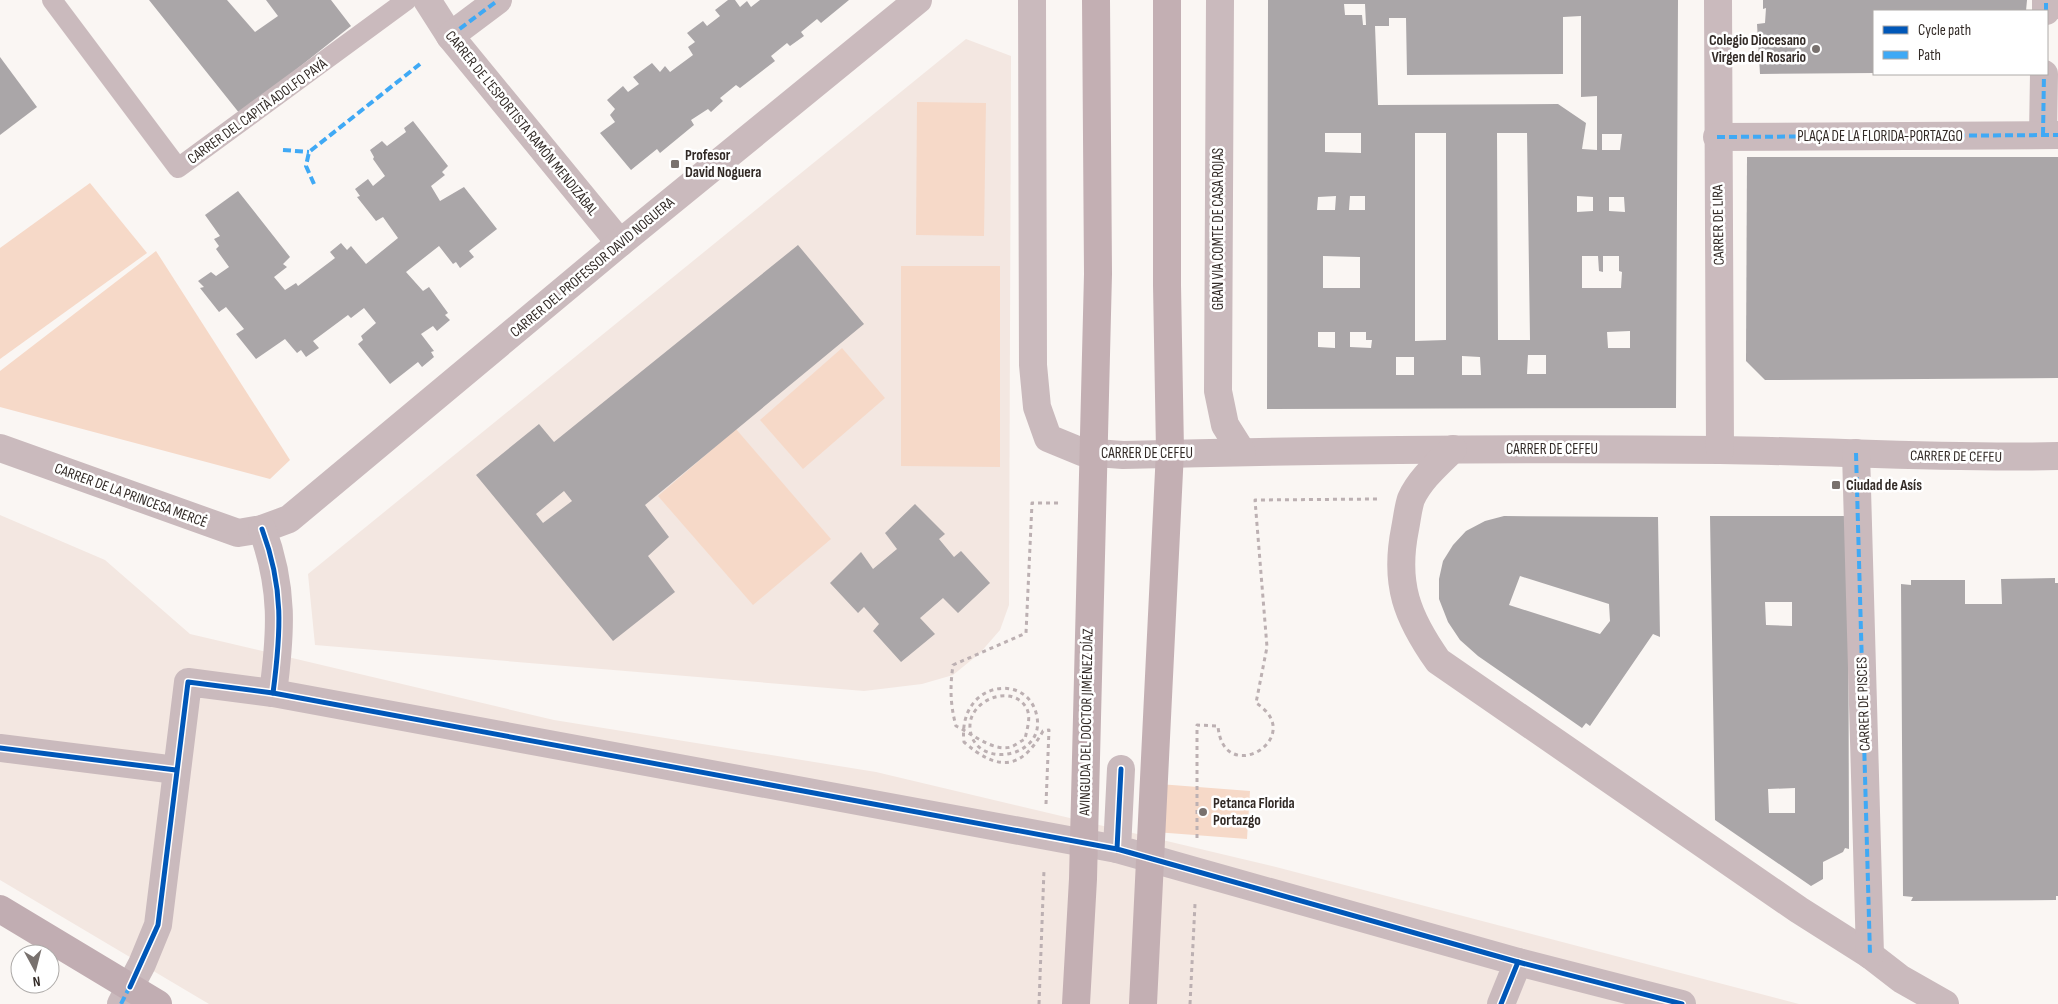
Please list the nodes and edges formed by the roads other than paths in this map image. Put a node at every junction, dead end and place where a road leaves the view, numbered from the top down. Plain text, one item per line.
1 (52, 0) edge
2 (408, 0) edge
3 (427, 0) edge
4 (498, 0) edge
5 (918, 0) edge
6 (1032, 0) edge
7 (1096, 0) edge
8 (1167, 0) edge
9 (1220, 0) edge
10 (1718, 0) edge
11 (450, 36) junction
12 (2044, 75) edge
13 (2050, 135) edge
14 (1717, 137) junction
15 (620, 243) junction
16 (0, 448) edge
17 (1453, 449) junction
18 (1720, 450) junction
19 (1242, 452) junction
20 (1856, 453) junction
21 (2058, 456) edge
22 (262, 529) junction
23 (273, 693) junction
24 (0, 748) edge
25 (1120, 769) dead end
26 (176, 770) junction
27 (1117, 849) junction
28 (0, 909) edge
29 (1870, 955) junction
30 (1518, 962) junction
31 (125, 996) edge
32 (158, 1004) edge
33 (1076, 1004) edge
34 (1143, 1004) edge
35 (1501, 1004) edge
36 (1682, 1004) edge
37 (1945, 1004) edge

1 - 2 lane, CARRER DEL CAPITÀ ADOLFO PAYÁ
3 - 11 street, CARRER DE L'ESPORTISTA RAMÓN MENDIZÁBAL
4 - 11 street
5 - 15 street, CARRER DEL PROFESSOR DAVID NOGUERA
6 - 19 street, CARRER DE CEFEU
7 - 33 main road, AVINGUDA DEL DOCTOR JIMÉNEZ DÍAZ
8 - 34 main road
9 - 19 street, GRAN VIA COMTE DE CASA ROJAS
10 - 14 street, CARRER DE LIRA
11 - 15 street, CARRER DE L'ESPORTISTA RAMÓN MENDIZÁBAL
12 - 13 street, PLAÇA DE LA FLORIDA-PORTAZGO
13 - 14 street, PLAÇA DE LA FLORIDA-PORTAZGO
14 - 18 street, CARRER DE LIRA
15 - 22 street, CARRER DEL PROFESSOR DAVID NOGUERA
16 - 22 street, CARRER DE LA PRINCESA MERCÉ
17 - 18 street, CARRER DE CEFEU
17 - 19 street, CARRER DE CEFEU
17 - 29 street
18 - 20 street, CARRER DE CEFEU
20 - 21 street, CARRER DE CEFEU
20 - 29 street, CARRER DE PISCES
22 - 23 street
23 - 26 street
23 - 27 street
24 - 26 street
25 - 27 street
26 - 31 street
27 - 30 street
28 - 31 street
29 - 37 street
30 - 35 street
30 - 36 street
31 - 32 street

